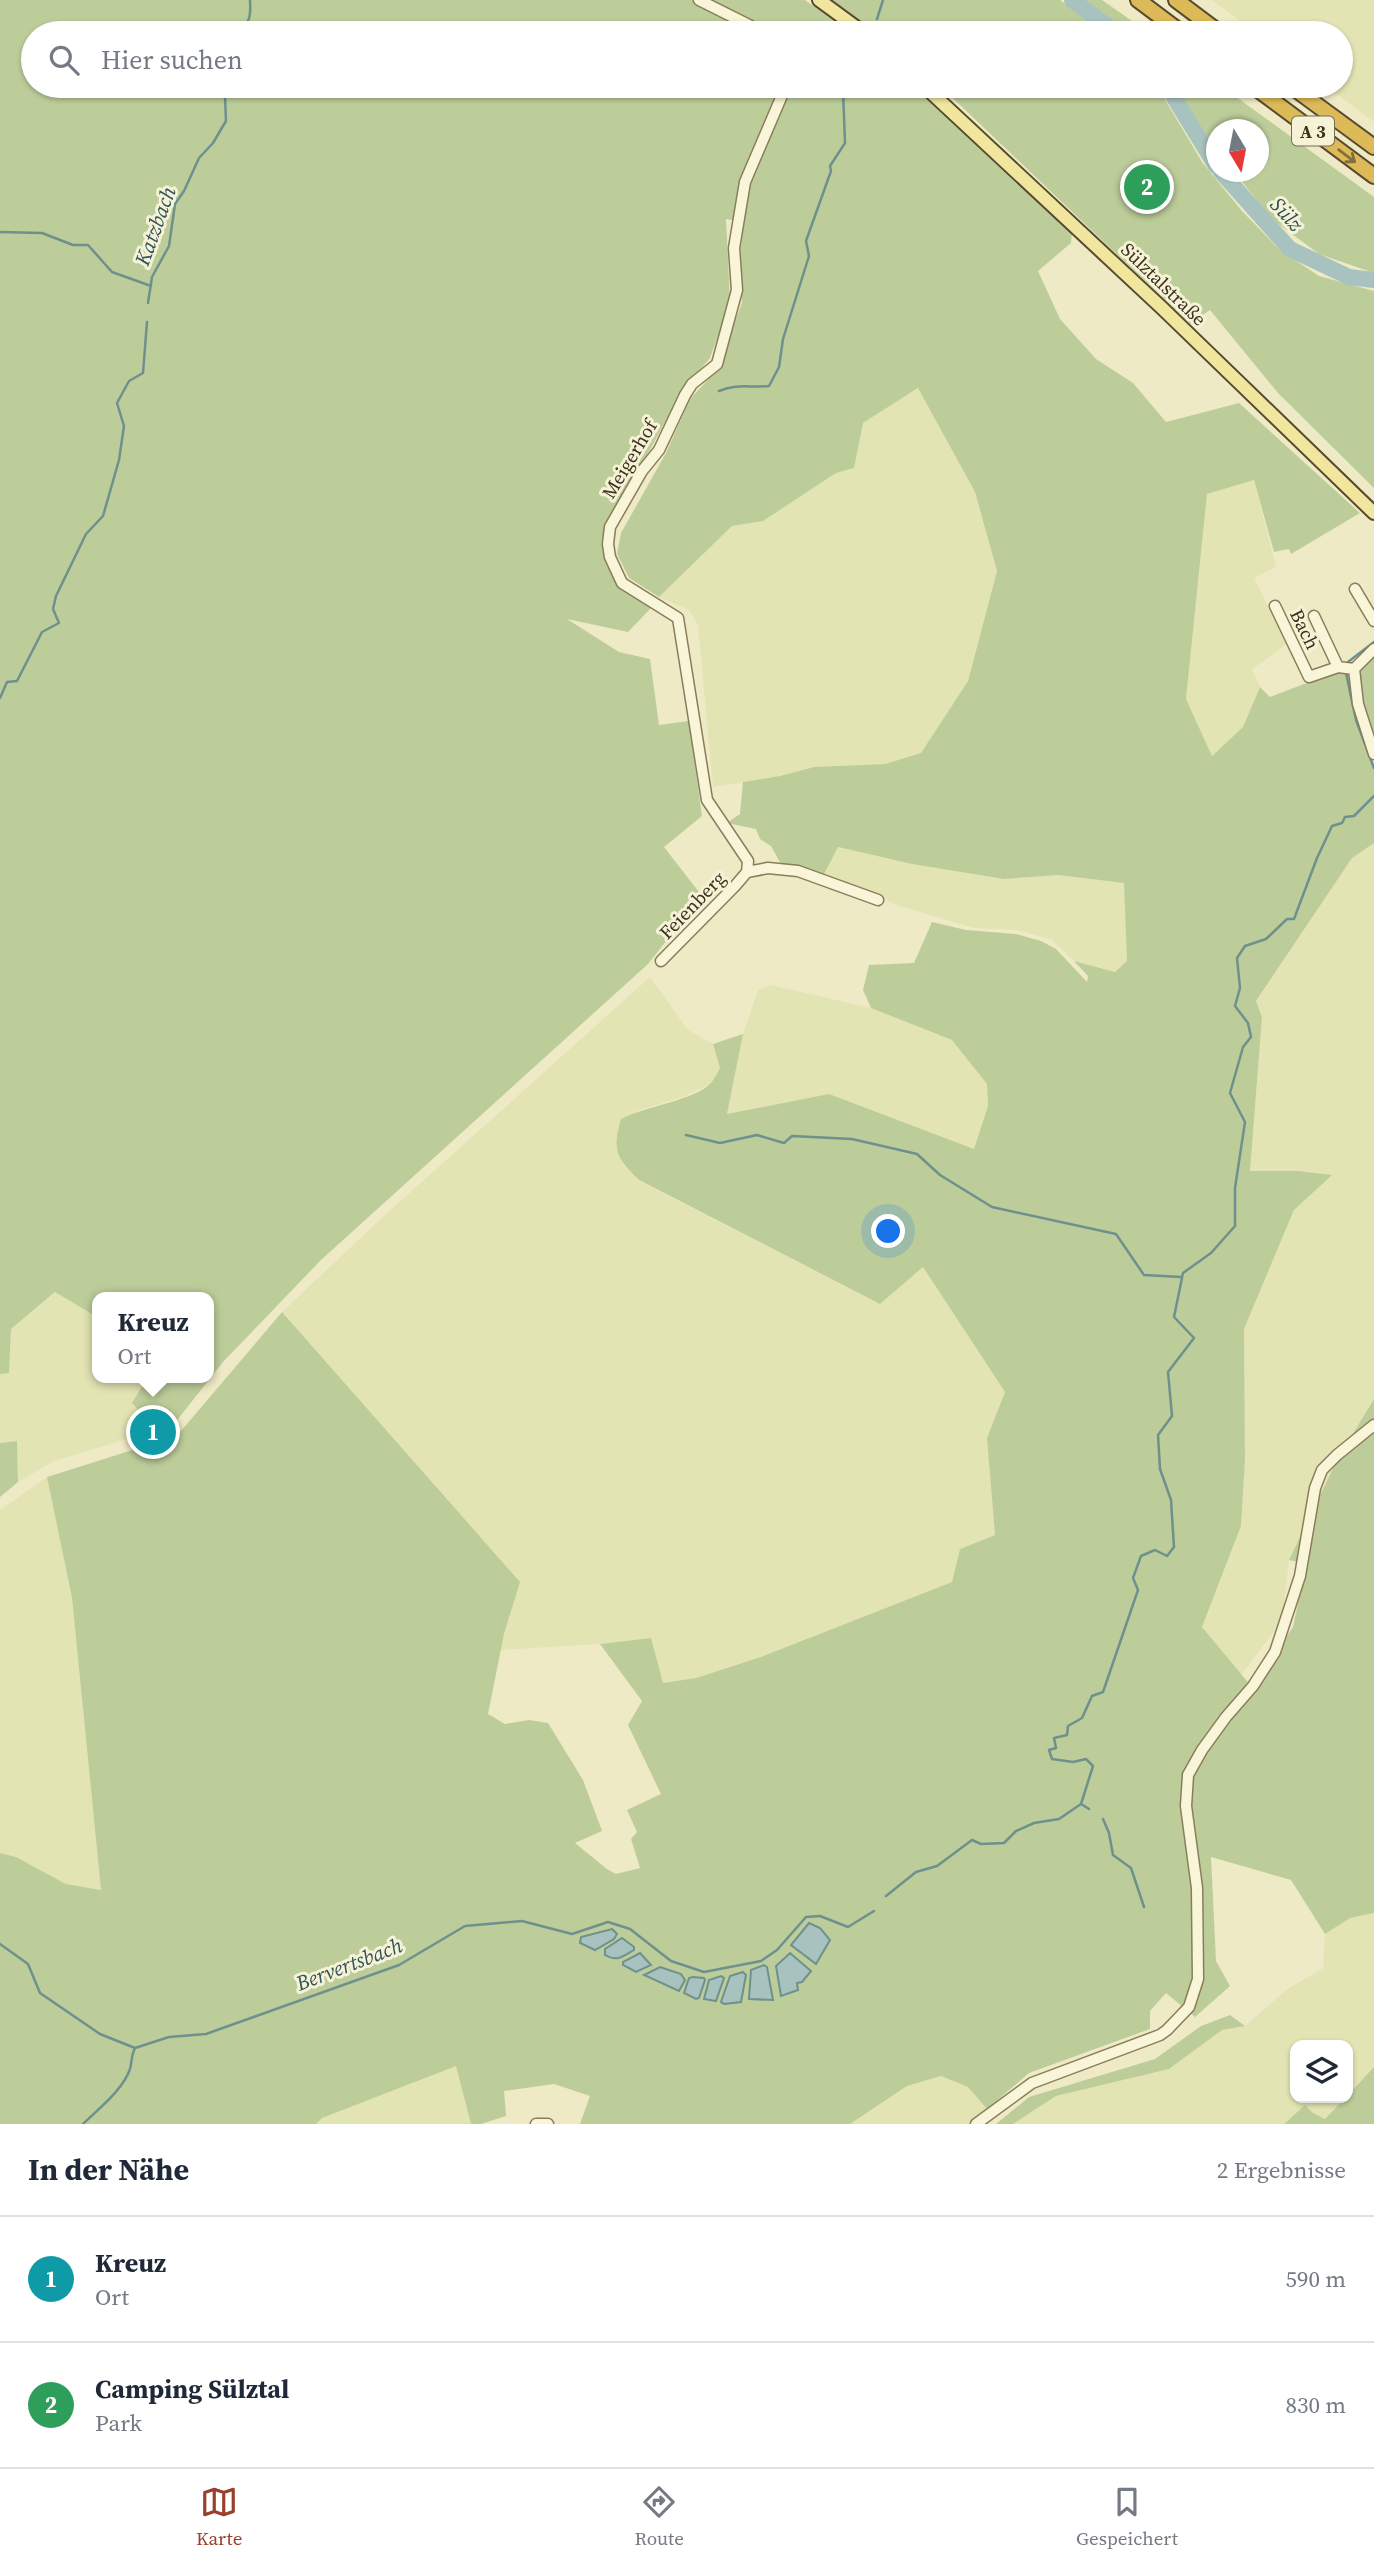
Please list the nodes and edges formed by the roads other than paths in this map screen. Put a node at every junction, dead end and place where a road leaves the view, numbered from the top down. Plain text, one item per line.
1 (699, 0) edge
2 (819, 0) edge
3 (1138, 0) edge
4 (1176, 0) edge
5 (741, 21) edge
6 (848, 21) edge
7 (1166, 21) edge
8 (1204, 21) edge
9 (781, 98) edge
10 (937, 98) edge
11 (1269, 98) edge
12 (1307, 98) edge
13 (1374, 147) edge
14 (1374, 176) edge
15 (1374, 513) edge
16 (1355, 589) dead end
17 (1275, 606) dead end
18 (1314, 616) dead end
19 (1374, 621) edge
20 (1374, 649) edge
21 (1338, 667) junction
22 (1354, 668) junction
23 (1374, 754) edge
24 (707, 800) joint
25 (747, 873) junction
26 (878, 900) dead end
27 (661, 961) dead end
28 (1374, 1425) edge
29 (536, 2124) edge
30 (548, 2124) edge
31 (976, 2124) edge

1 - 5 street
2 - 6 main road
3 - 7 highway
4 - 8 highway
9 - 24 street, Meigerhof
10 - 15 main road, Sülztalstraße
11 -> 14 highway, A 3
12 - 13 highway, A 3
16 - 19 street
17 - 21 street, Bach
18 - 21 street, Bach
20 - 22 street
21 - 22 street, Bach
22 - 23 street
24 - 25 street, Feienberg
25 - 26 street, Feienberg
25 - 27 street, Feienberg
28 - 31 street
29 - 30 street

